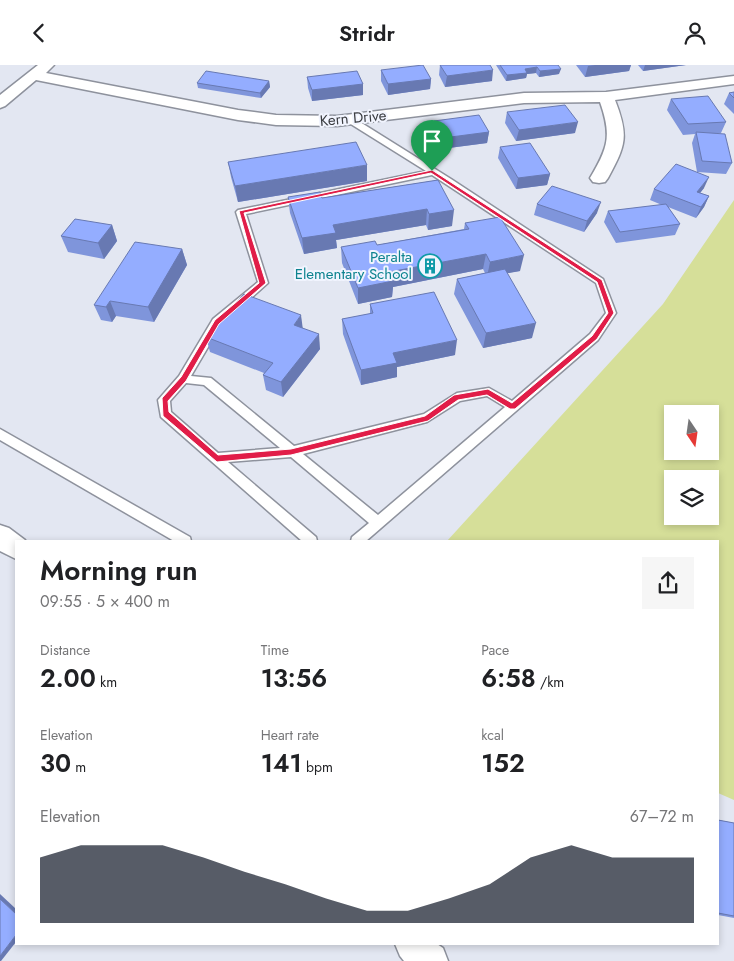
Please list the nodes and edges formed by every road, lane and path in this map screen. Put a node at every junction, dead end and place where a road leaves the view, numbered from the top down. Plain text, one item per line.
1 (48, 65) edge
2 (33, 75) junction
3 (734, 80) edge
4 (3, 97) edge
5 (606, 97) junction
6 (349, 119) junction
7 (432, 171) junction
8 (599, 178) dead end
9 (183, 379) junction
10 (513, 407) junction
11 (0, 434) edge
12 (291, 452) junction
13 (217, 459) junction
14 (378, 523) junction
15 (0, 536) edge
16 (183, 540) edge
17 (310, 540) edge
18 (358, 540) edge
19 (15, 547) edge
20 (413, 945) edge
21 (430, 961) edge

1 - 2 street
2 - 4 street
2 - 6 street, Kern Drive
3 - 5 street, Kern Drive
5 - 6 street, Kern Drive
5 - 8 street
6 - 7 lane
7 - 9 lane
7 - 10 lane
9 - 12 lane
9 - 13 lane
10 - 12 lane
10 - 14 lane
11 - 16 lane
12 - 13 lane
12 - 14 lane
13 - 17 lane
14 - 18 lane
15 - 19 street
20 - 21 street

